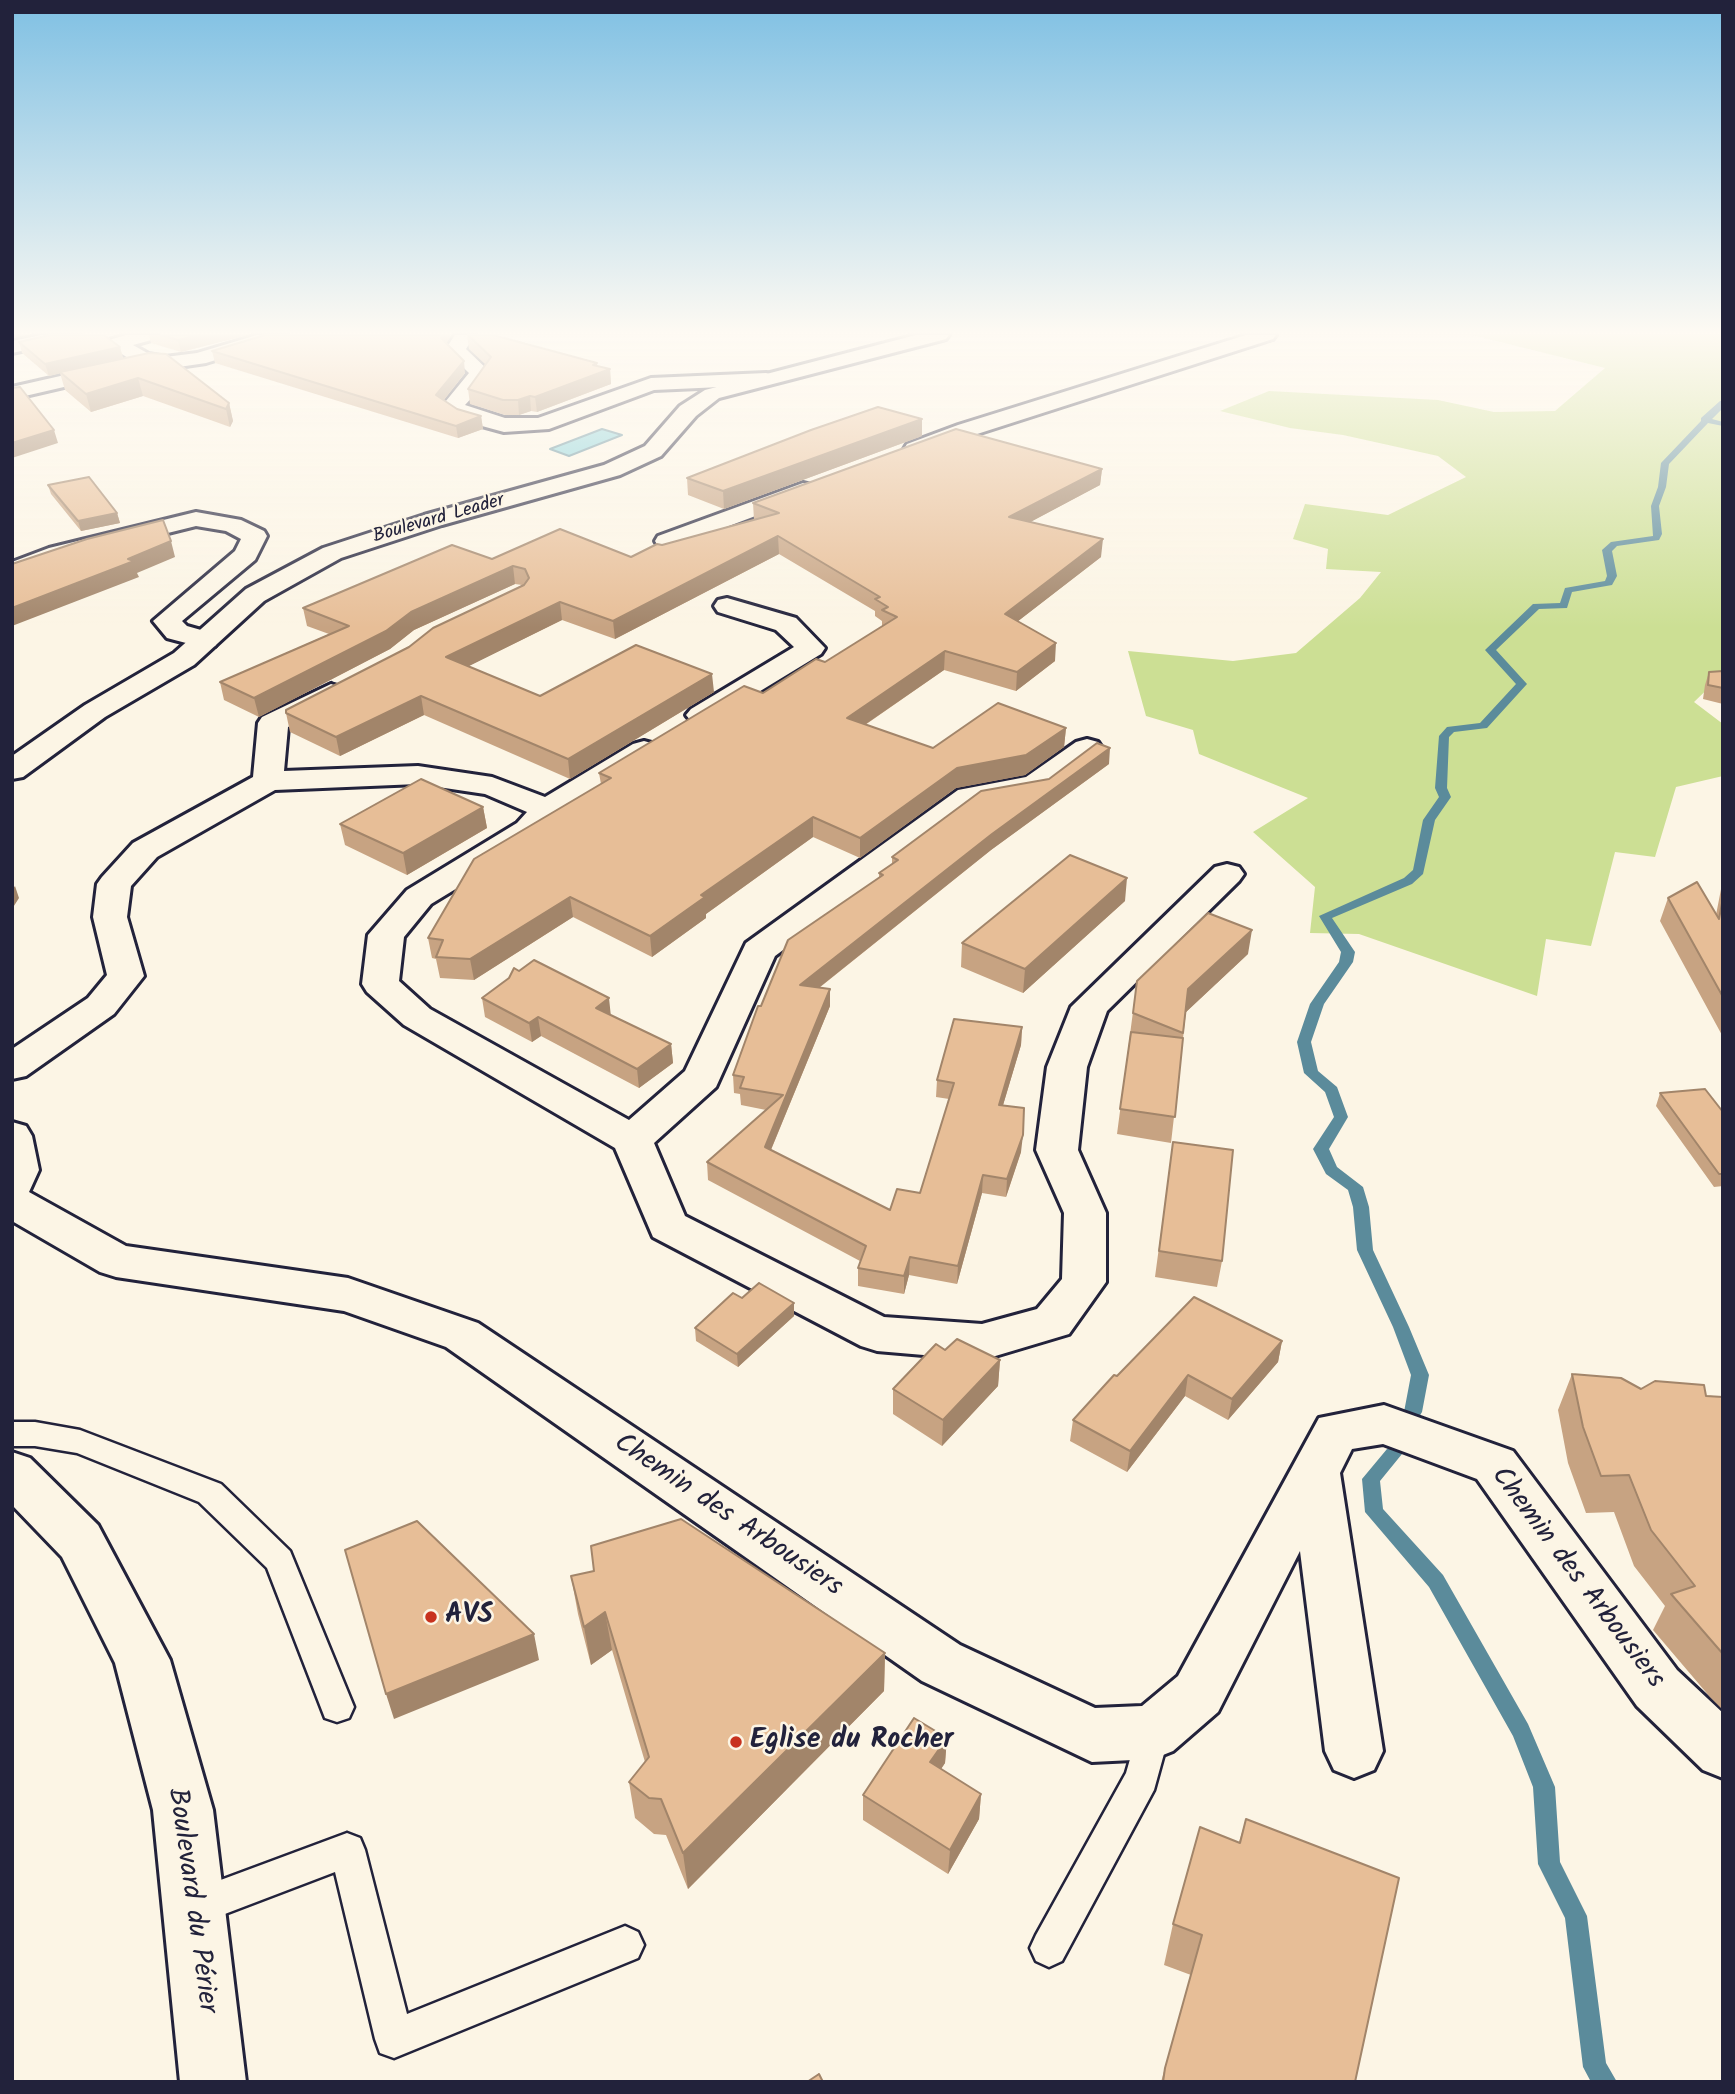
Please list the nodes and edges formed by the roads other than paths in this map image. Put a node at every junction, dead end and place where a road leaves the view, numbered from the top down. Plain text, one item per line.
1 (669, 433) edge
2 (959, 433) edge
3 (900, 455) edge
4 (825, 482) edge
5 (667, 541) edge
6 (12, 571) edge
7 (727, 606) dead end
8 (205, 640) junction
9 (354, 681) edge
10 (1087, 748) edge
11 (12, 770) edge
12 (268, 781) junction
13 (547, 809) junction
14 (1227, 874) dead end
15 (12, 1067) edge
16 (12, 1136) edge
17 (632, 1140) junction
18 (12, 1185) edge
19 (12, 1201) edge
20 (12, 1434) edge
21 (12, 1472) edge
22 (1315, 1473) junction
23 (337, 1707) dead end
24 (1153, 1732) junction
25 (1354, 1751) dead end
26 (1723, 1751) edge
27 (193, 1908) junction
28 (625, 1945) dead end
29 (1049, 1948) dead end
30 (213, 2082) edge

1 - 8 street, Boulevard Leader
2 - 3 street
4 - 5 street
6 - 8 street
7 - 13 street
8 - 11 street, Boulevard Leader
9 - 12 street
10 - 17 street
12 - 13 street
12 - 15 street
13 - 17 street
14 - 17 street
16 - 18 street
19 - 24 street, Chemin des Arbousiers
20 - 23 lane
21 - 27 street, Boulevard du Périer
22 - 24 street, Chemin des Arbousiers
22 - 25 street
22 - 26 street, Chemin des Arbousiers
24 - 29 lane
27 - 28 lane
27 - 30 street, Boulevard du Périer

